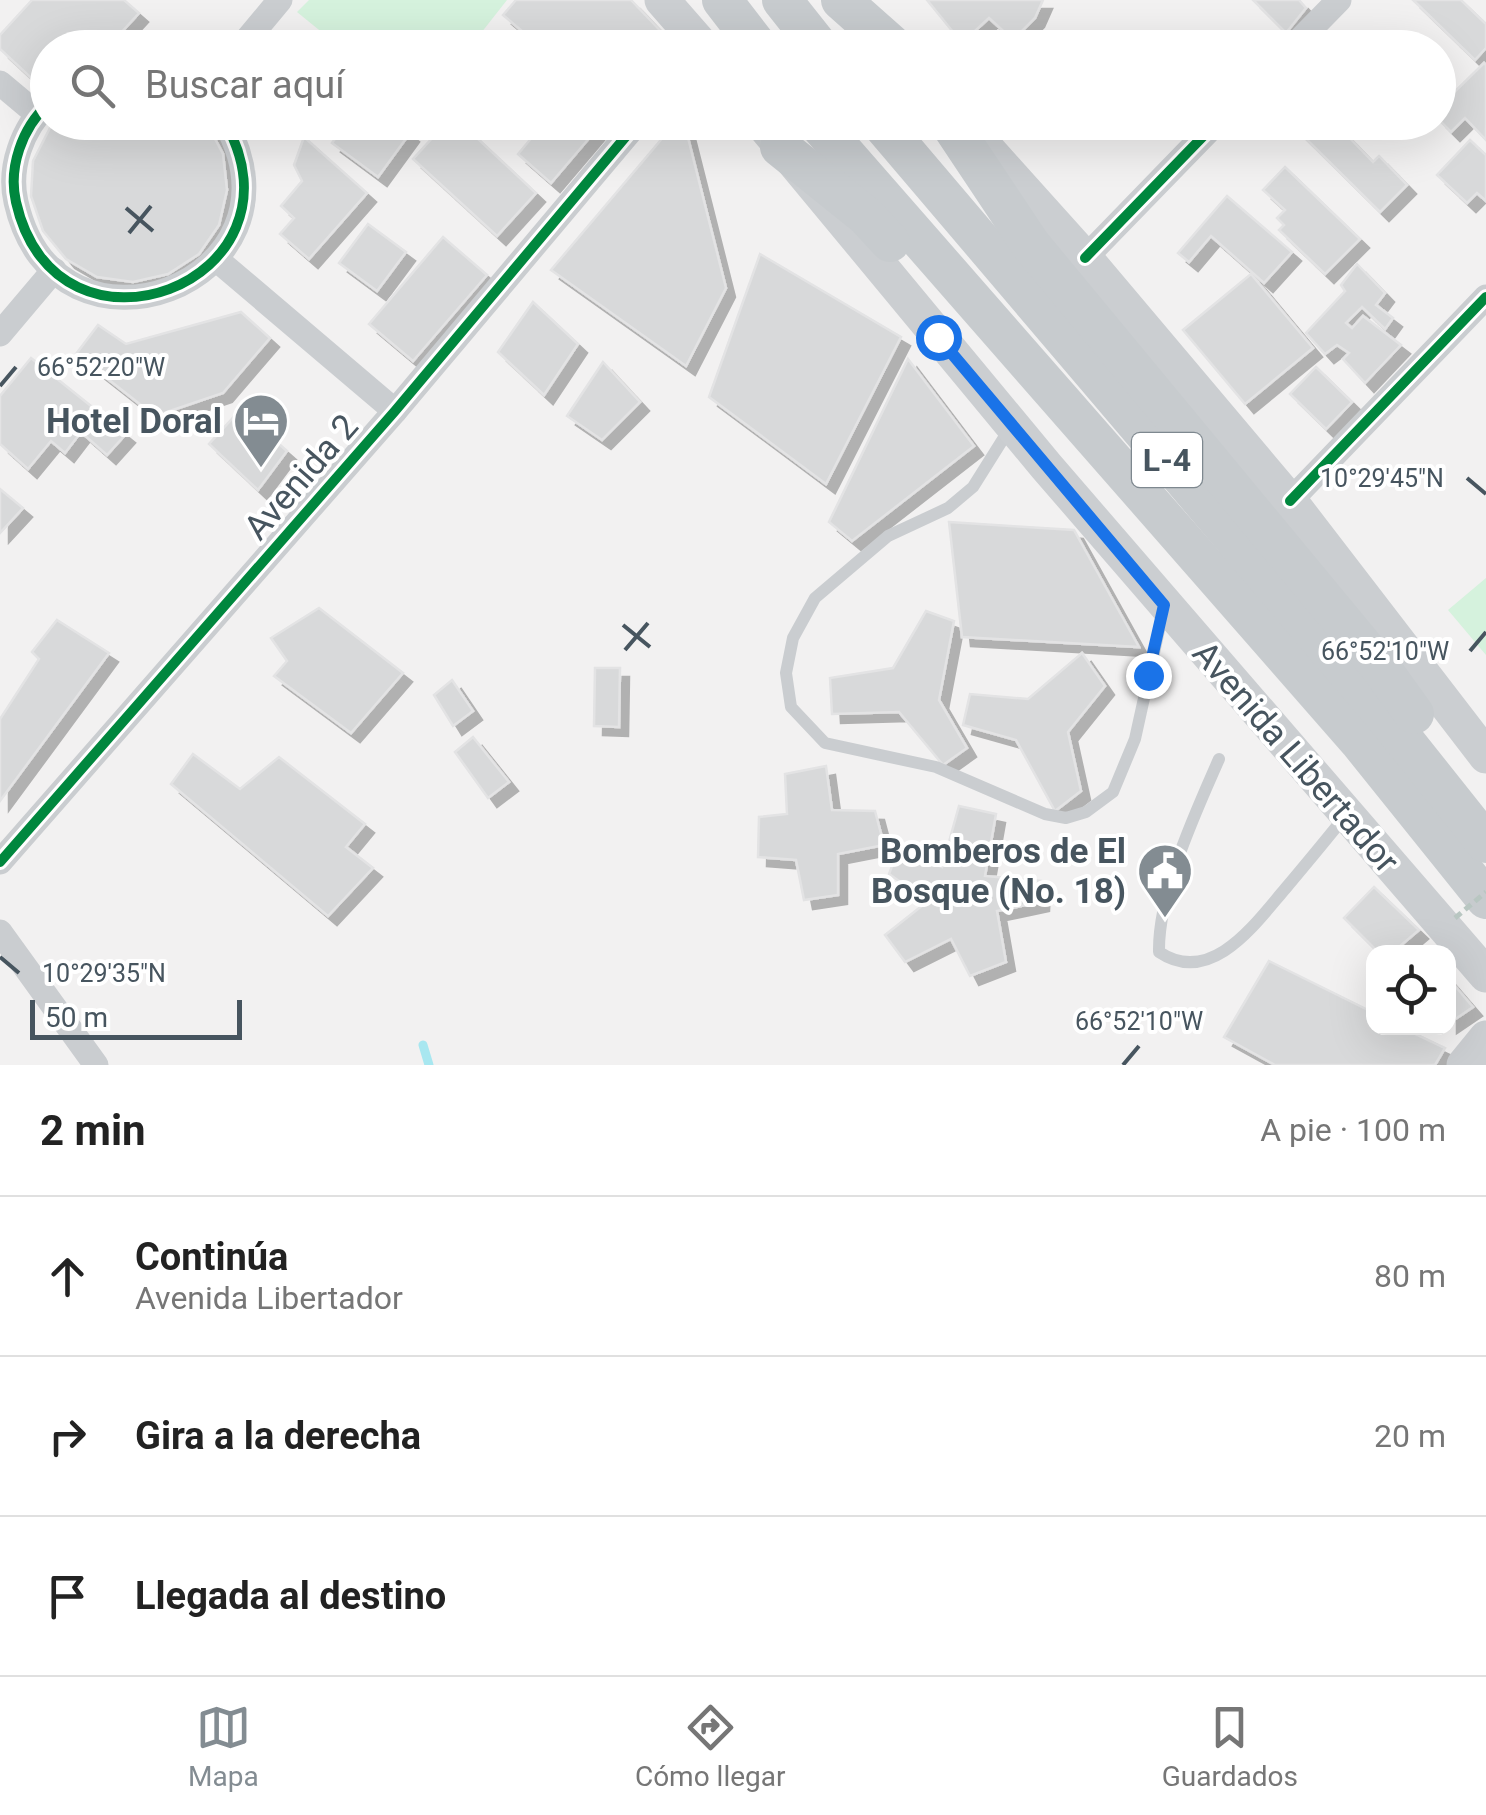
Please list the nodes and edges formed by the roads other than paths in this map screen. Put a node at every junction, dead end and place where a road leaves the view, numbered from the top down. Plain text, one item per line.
1 (280, 0) edge
2 (662, 0) edge
3 (722, 0) edge
4 (782, 0) edge
5 (841, 0) edge
6 (857, 0) edge
7 (1339, 0) edge
8 (255, 30) edge
9 (688, 30) edge
10 (745, 30) edge
11 (806, 30) edge
12 (875, 30) edge
13 (881, 30) edge
14 (1310, 30) edge
15 (0, 84) edge
16 (30, 102) edge
17 (30, 128) edge
18 (234, 140) edge
19 (623, 140) edge
20 (774, 140) edge
21 (776, 140) edge
22 (833, 140) edge
23 (895, 140) edge
24 (961, 140) edge
25 (980, 140) edge
26 (1199, 140) edge
27 (216, 258) junction
28 (1085, 258) junction
29 (54, 270) junction
30 (1486, 297) edge
31 (0, 334) edge
32 (394, 411) junction
33 (1012, 425) junction
34 (1290, 501) junction
35 (1164, 605) junction
36 (1486, 756) edge
37 (1219, 759) dead end
38 (1451, 800) junction
39 (1346, 815) junction
40 (0, 862) edge
41 (1474, 901) edge
42 (0, 932) edge
43 (1486, 975) edge
44 (1486, 1038) edge
45 (96, 1065) edge
46 (1464, 1065) edge

1 - 8 street
2 - 9 main road
3 - 10 main road
4 - 11 main road
5 - 12 main road
6 - 13 main road
7 - 14 street
15 - 16 street
17 - 29 street
18 - 27 street
19 - 32 street, Avenida 2
20 - 33 main road, Avenida Libertador / L-4
21 - 41 main road, L-4
22 - 41 main road, Avenida Libertador / L-4
23 - 38 main road, Avenida Libertador / L-4
24 - 38 main road, L-4
25 - 28 main road, L-4
26 - 28 street
27 - 29 street
27 - 32 street
28 - 34 main road, L-4
29 - 31 street
30 - 34 street
32 - 40 street, Avenida 2
33 - 35 main road, Avenida Libertador / L-4
33 - 35 lane
34 - 36 main road, L-4
35 - 39 main road, Avenida Libertador / L-4
37 - 39 lane
38 - 41 main road, Avenida Libertador / L-4
39 - 41 main road, Avenida Libertador / L-4
41 - 43 main road, Avenida Libertador / L-4
42 - 45 street
44 - 46 main road

